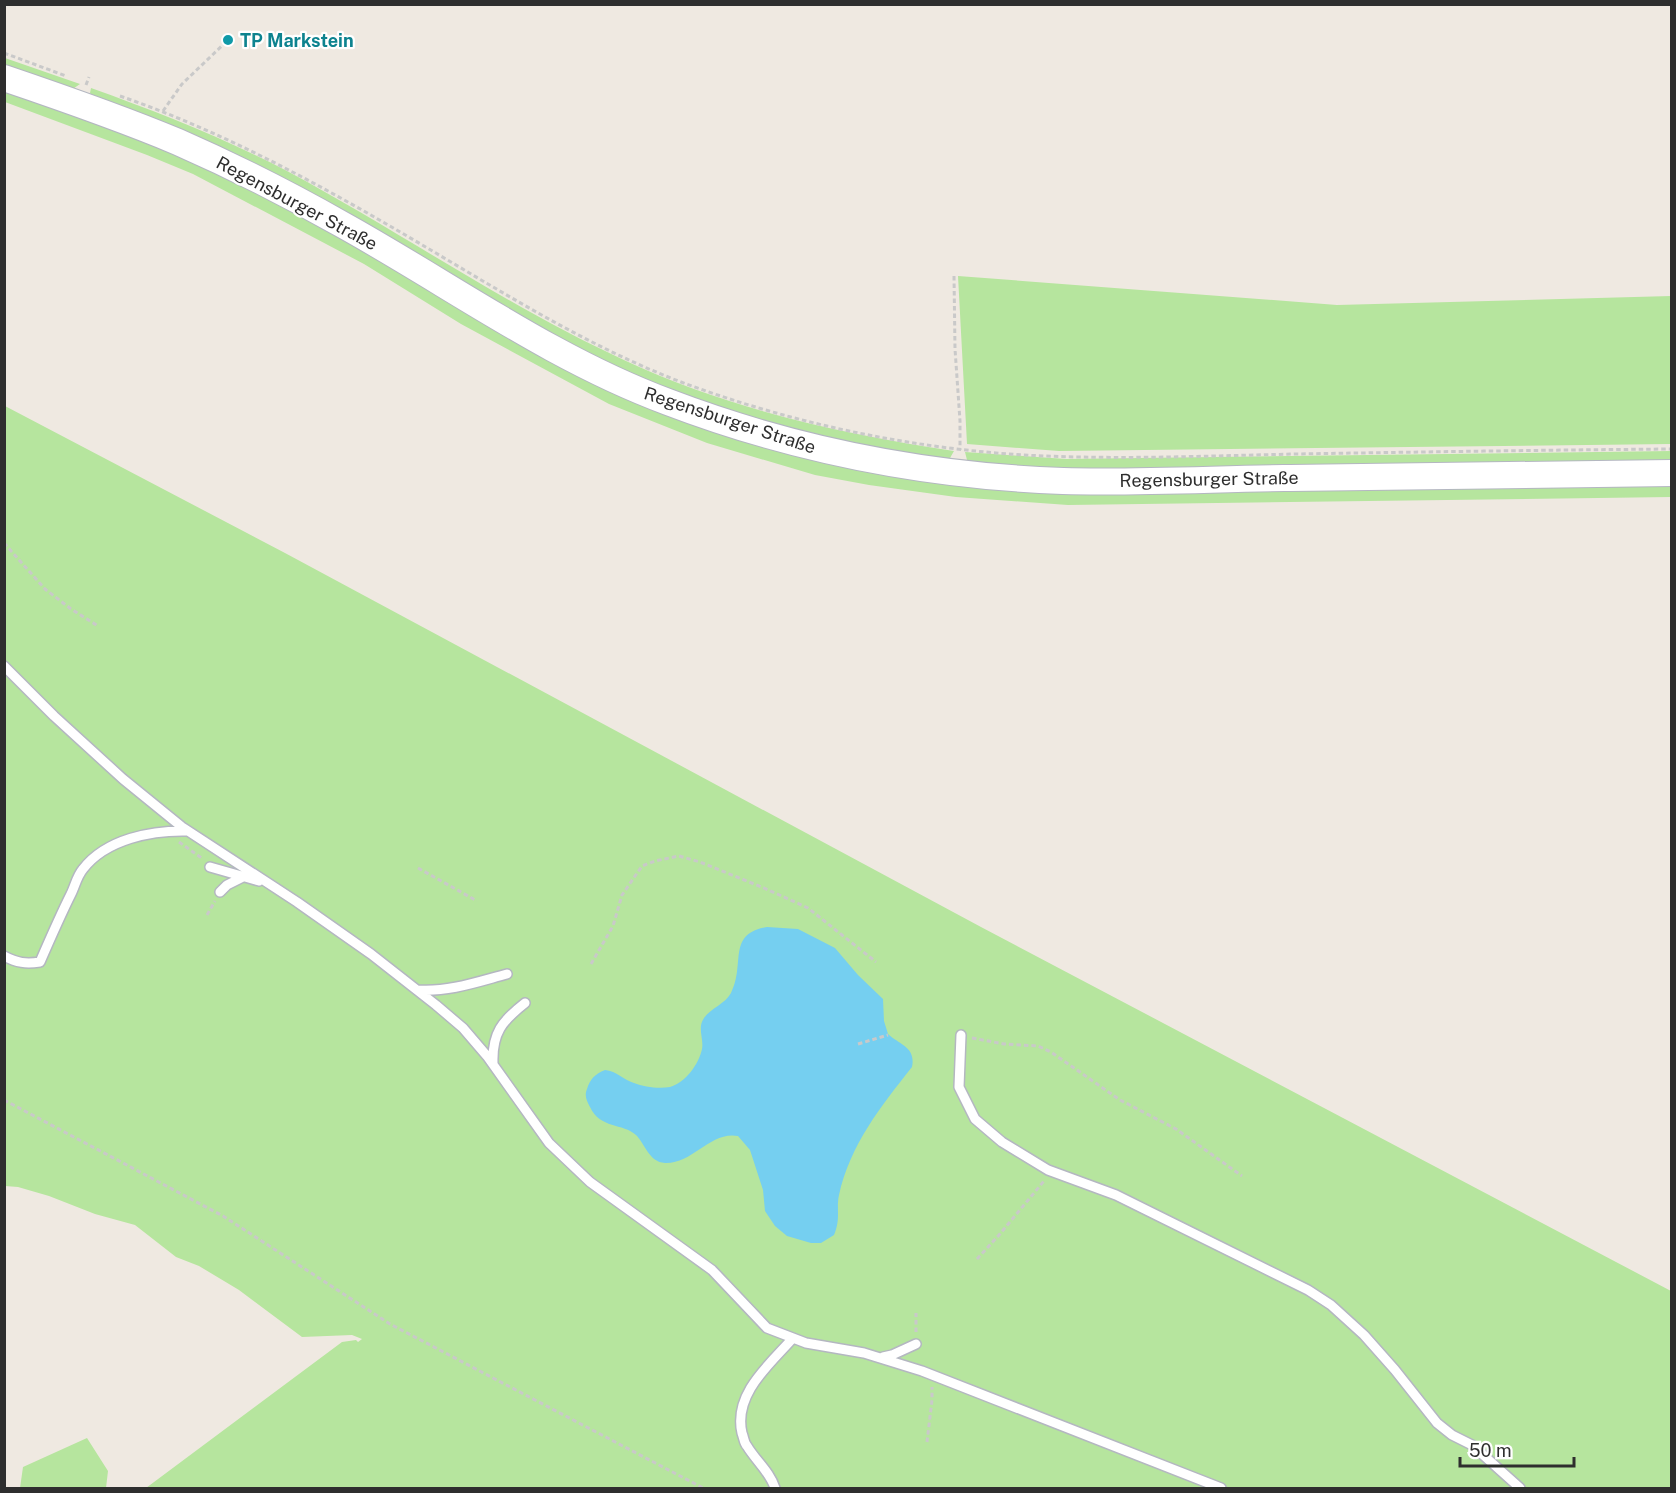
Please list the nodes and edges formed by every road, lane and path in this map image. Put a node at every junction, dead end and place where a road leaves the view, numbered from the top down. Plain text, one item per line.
1 (228, 40) dead end
2 (4, 53) edge
3 (4, 78) edge
4 (76, 80) dead end
5 (119, 95) dead end
6 (163, 111) junction
7 (954, 276) dead end
8 (960, 443) dead end
9 (1671, 449) edge
10 (1671, 473) edge
11 (4, 543) edge
12 (98, 626) dead end
13 (4, 666) edge
14 (188, 831) junction
15 (210, 867) dead end
16 (418, 868) dead end
17 (243, 877) junction
18 (270, 884) junction
19 (220, 892) dead end
20 (477, 901) dead end
21 (4, 956) edge
22 (876, 962) dead end
23 (591, 964) dead end
24 (507, 974) dead end
25 (418, 990) junction
26 (525, 1003) dead end
27 (888, 1035) dead end
28 (961, 1035) joint
29 (858, 1044) dead end
30 (493, 1064) junction
31 (4, 1100) edge
32 (1051, 1171) junction
33 (1242, 1176) dead end
34 (977, 1259) dead end
35 (793, 1338) junction
36 (916, 1344) dead end
37 (879, 1358) junction
38 (703, 1488) edge
39 (775, 1488) edge
40 (1221, 1488) edge
41 (1520, 1488) edge

1 - 6 path
2 - 4 path
3 - 10 street, Regensburger Straße
5 - 6 path
6 - 9 path
7 - 8 path
11 - 12 path
13 - 14 lane
14 - 18 lane
14 - 21 lane
15 - 17 lane
16 - 20 path
17 - 18 lane
17 - 19 lane
18 - 25 lane
22 - 23 path
24 - 25 lane
25 - 30 lane
26 - 30 lane
27 - 29 path
28 - 32 lane
28 - 33 path
30 - 35 lane
31 - 38 path
32 - 34 path
32 - 41 lane
35 - 37 lane
35 - 39 lane
36 - 37 lane
37 - 40 lane

